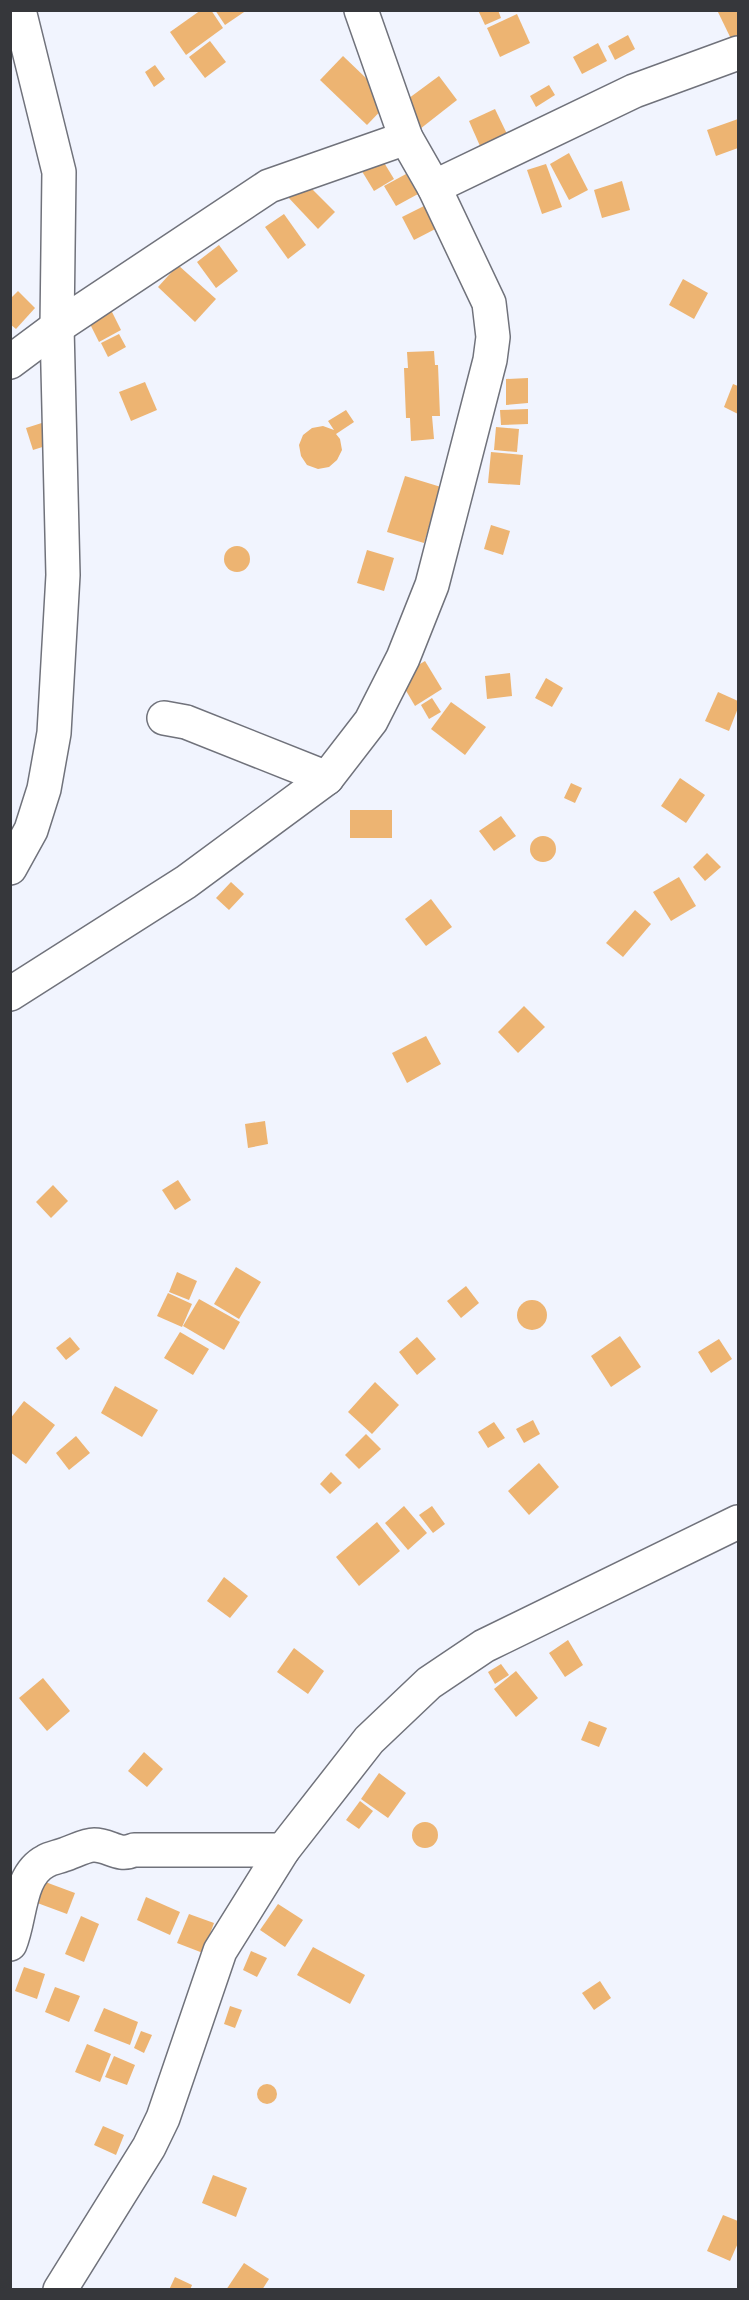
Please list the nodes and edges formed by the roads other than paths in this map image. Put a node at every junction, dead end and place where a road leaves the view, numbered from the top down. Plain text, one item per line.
1 (19, 10) edge
2 (361, 10) edge
3 (738, 52) edge
4 (406, 138) junction
5 (434, 187) junction
6 (57, 327) junction
7 (10, 362) edge
8 (164, 718) dead end
9 (327, 778) junction
10 (10, 868) edge
11 (10, 994) edge
12 (738, 1522) edge
13 (283, 1850) junction
14 (10, 1944) edge
15 (60, 2289) edge

1 - 6 street
2 - 4 street
3 - 5 street
4 - 5 street
4 - 6 street
5 - 9 street
6 - 7 street
6 - 10 street
8 - 9 street
9 - 11 street
12 - 13 street
13 - 14 street
13 - 15 street

